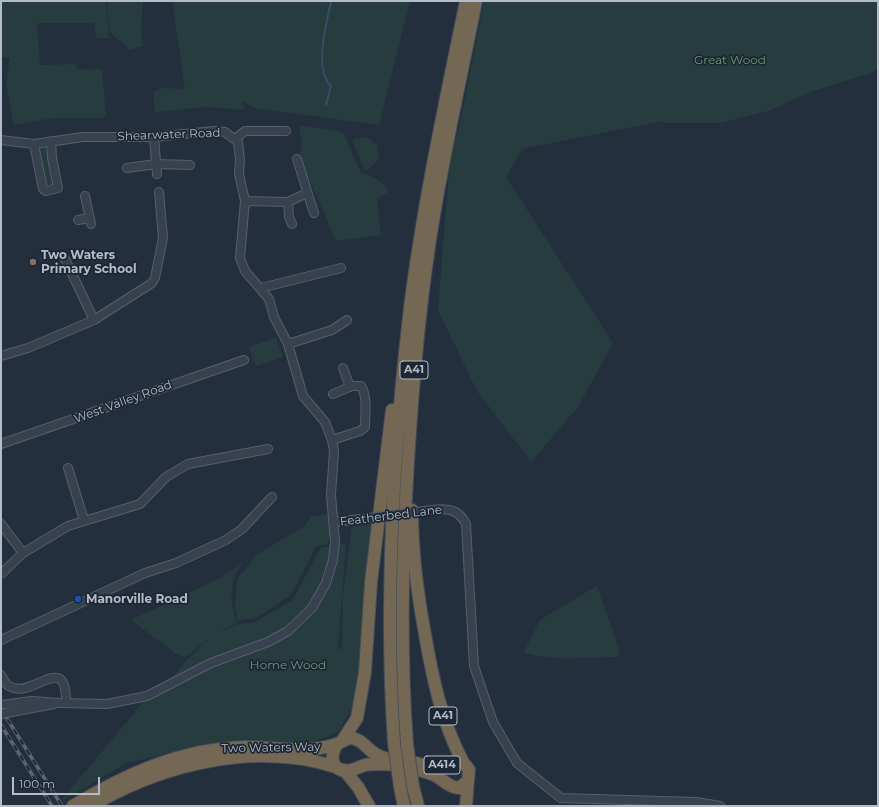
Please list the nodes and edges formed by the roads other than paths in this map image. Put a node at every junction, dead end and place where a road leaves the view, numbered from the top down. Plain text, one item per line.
1 (466, 1) edge
2 (476, 1) edge
3 (286, 131) dead end
4 (154, 137) junction
5 (235, 139) junction
6 (1, 140) edge
7 (51, 142) junction
8 (34, 144) junction
9 (297, 159) dead end
10 (156, 164) junction
11 (190, 165) dead end
12 (127, 168) dead end
13 (157, 174) dead end
14 (159, 192) dead end
15 (307, 193) junction
16 (85, 196) dead end
17 (245, 201) junction
18 (288, 202) junction
19 (314, 213) dead end
20 (78, 220) dead end
21 (292, 224) dead end
22 (65, 259) dead end
23 (341, 268) dead end
24 (261, 288) junction
25 (410, 307) junction
26 (94, 320) junction
27 (347, 320) dead end
28 (288, 344) junction
29 (1, 356) edge
30 (244, 360) dead end
31 (342, 369) dead end
32 (350, 387) junction
33 (333, 394) dead end
34 (332, 440) junction
35 (1, 444) edge
36 (268, 449) dead end
37 (408, 462) junction
38 (68, 468) dead end
39 (272, 497) dead end
40 (84, 520) junction
41 (334, 522) junction
42 (1, 524) edge
43 (23, 553) junction
44 (1, 574) edge
45 (1, 640) edge
46 (1, 675) edge
47 (62, 703) junction
48 (5, 705) edge
49 (4, 714) edge
50 (339, 742) junction
51 (463, 762) junction
52 (340, 768) junction
53 (468, 779) junction
54 (73, 806) edge
55 (90, 806) edge
56 (369, 806) edge
57 (404, 806) edge
58 (418, 806) edge
59 (466, 806) edge
60 (720, 806) edge

1 - 25 highway, A41
2 - 37 highway, A41
3 - 5 street
4 - 5 street, Shearwater Road
4 - 7 street, Shearwater Road
4 - 10 street
5 - 17 street, Shearwater Road
6 - 8 street, Shearwater Road
7 - 8 street, Shearwater Road
7 - 8 street
9 - 15 street
10 - 11 street
10 - 12 street
10 - 13 street
14 - 26 street
15 - 18 street
15 - 19 street
16 - 20 street
17 - 18 street
17 - 24 street, Shearwater Road
18 - 21 street
22 - 26 street
23 - 24 street
24 - 28 street, Shearwater Road
25 - 50 highway
25 - 57 highway, A41, bridge
26 - 29 street
27 - 28 street
28 - 34 street, Shearwater Road
30 - 35 street, West Valley Road
31 - 32 street
32 - 33 street
32 - 34 street
34 - 41 street, Shearwater Road
36 - 40 street
37 - 51 highway, A41
37 - 58 highway, A41, bridge
38 - 40 street
39 - 45 street
40 - 43 street
41 - 47 street, Featherbed Lane
41 - 60 street, Featherbed Lane, bridge
42 - 43 street
43 - 44 street
46 - 47 street
47 - 48 street, Featherbed Lane
47 - 49 street, Featherbed Lane
50 - 51 highway, A414
50 - 52 highway
50 - 54 highway, Two Waters Way / A414
51 - 53 highway, A414
52 - 53 highway, A414
52 - 55 highway, Two Waters Way / A414
52 - 56 highway
53 - 59 highway

